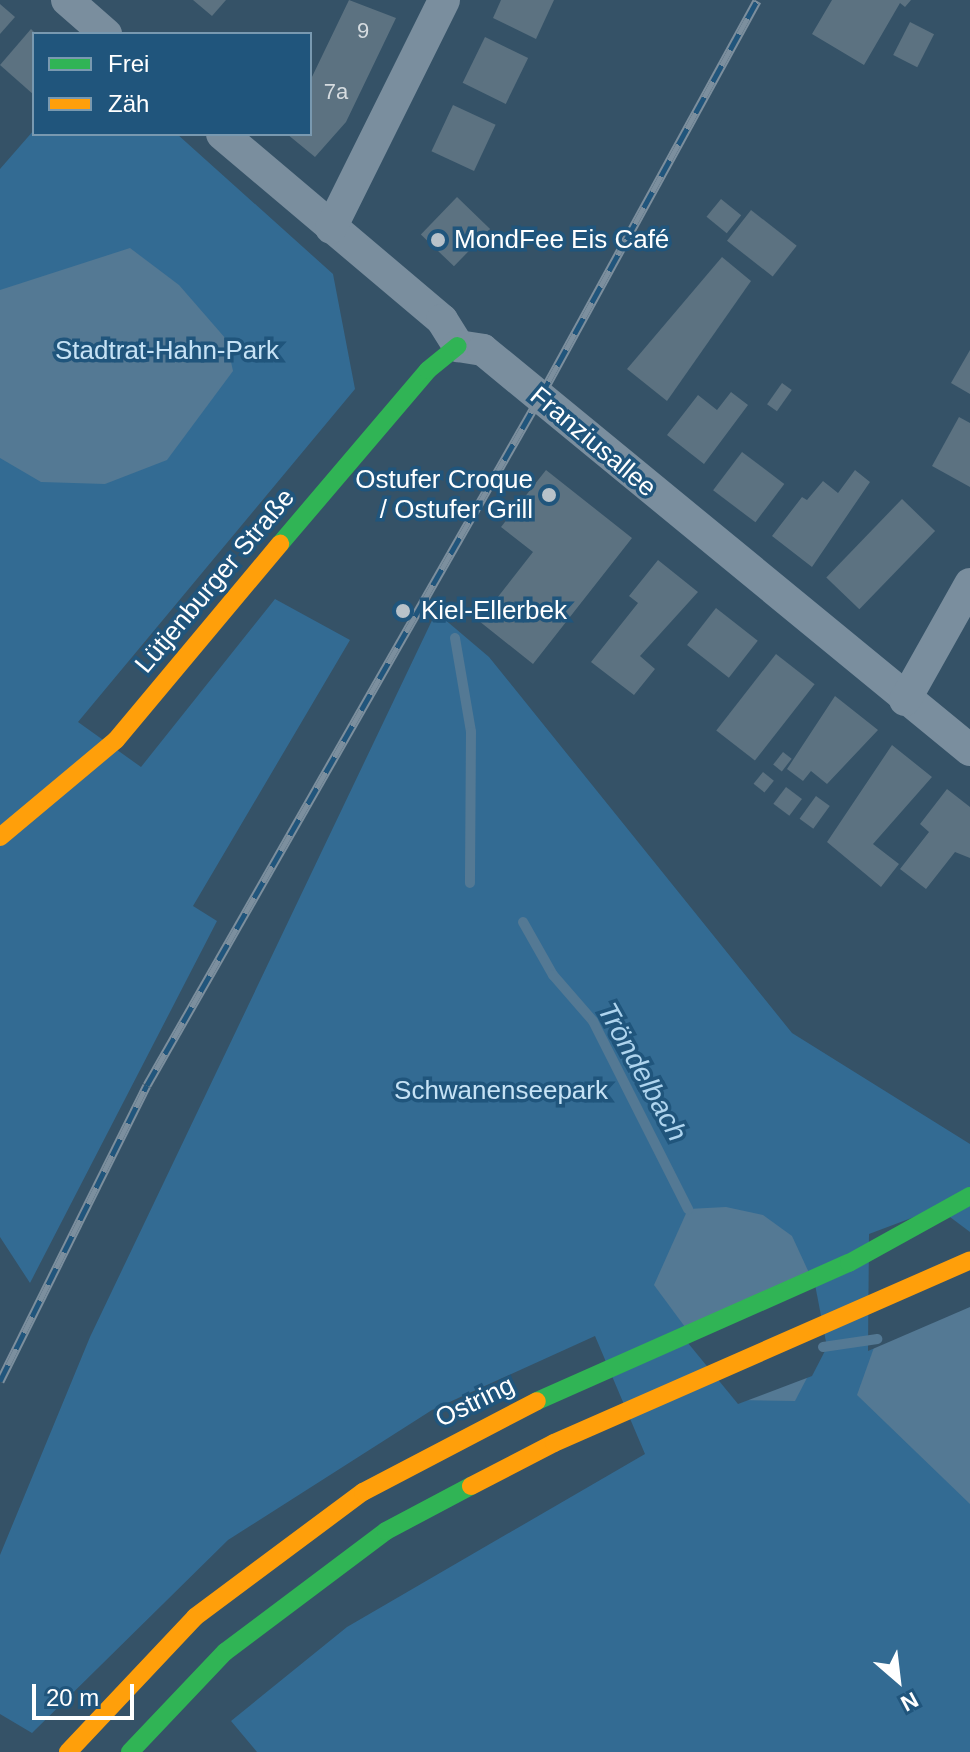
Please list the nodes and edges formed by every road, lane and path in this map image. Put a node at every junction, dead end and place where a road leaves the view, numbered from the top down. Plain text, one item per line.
1 (67, 0) edge
2 (444, 0) edge
3 (104, 32) edge
4 (224, 136) edge
5 (331, 228) junction
6 (458, 346) junction
7 (970, 584) edge
8 (905, 700) junction
9 (970, 750) edge
10 (0, 837) edge
11 (970, 1196) edge
12 (970, 1260) edge
13 (68, 1752) edge
14 (130, 1752) edge

1 - 3 street
2 - 5 street
4 - 5 street
5 - 6 street
6 - 8 street, Franziusallee
6 - 10 main road, Lütjenburger Straße
7 - 8 street
8 - 9 street, Franziusallee
11 - 13 main road, Ostring
12 - 14 main road

